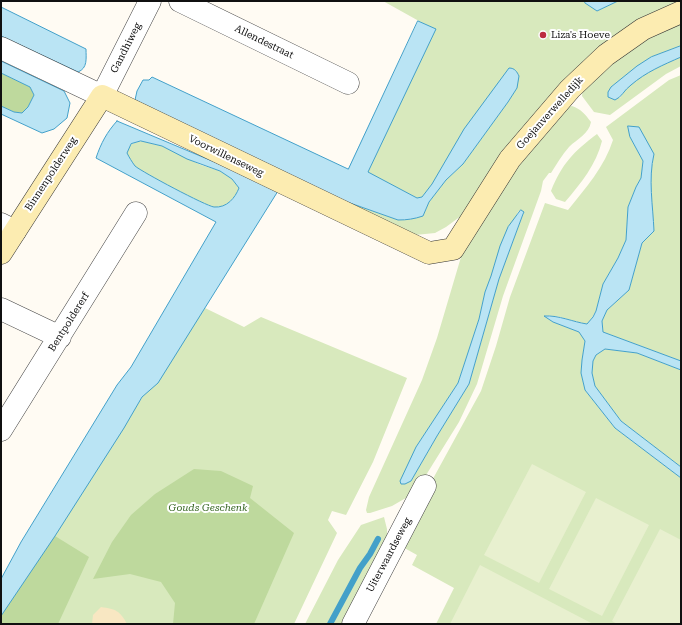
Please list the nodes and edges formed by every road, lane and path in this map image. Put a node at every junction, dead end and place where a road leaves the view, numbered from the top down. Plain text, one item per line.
1 (150, 1) edge
2 (180, 1) edge
3 (681, 12) edge
4 (1, 48) edge
5 (348, 83) dead end
6 (102, 96) junction
7 (136, 213) dead end
8 (8, 227) edge
9 (452, 249) joint
10 (1, 252) edge
11 (1, 309) edge
12 (60, 337) junction
13 (1, 430) edge
14 (425, 486) dead end
15 (353, 624) edge

1 - 6 street, Gandhiweg
2 - 5 street, Allendestraat
3 - 9 street, Goejanverwelledijk
4 - 6 street, Voorwillenseweg
6 - 8 street, Binnenpolderweg
6 - 9 street, Voorwillenseweg
7 - 12 street, Bentpoldererf
8 - 10 street, Binnenpolderweg
11 - 12 street
12 - 13 street, Bentpoldererf
14 - 15 street, Uiterwaardseweg

